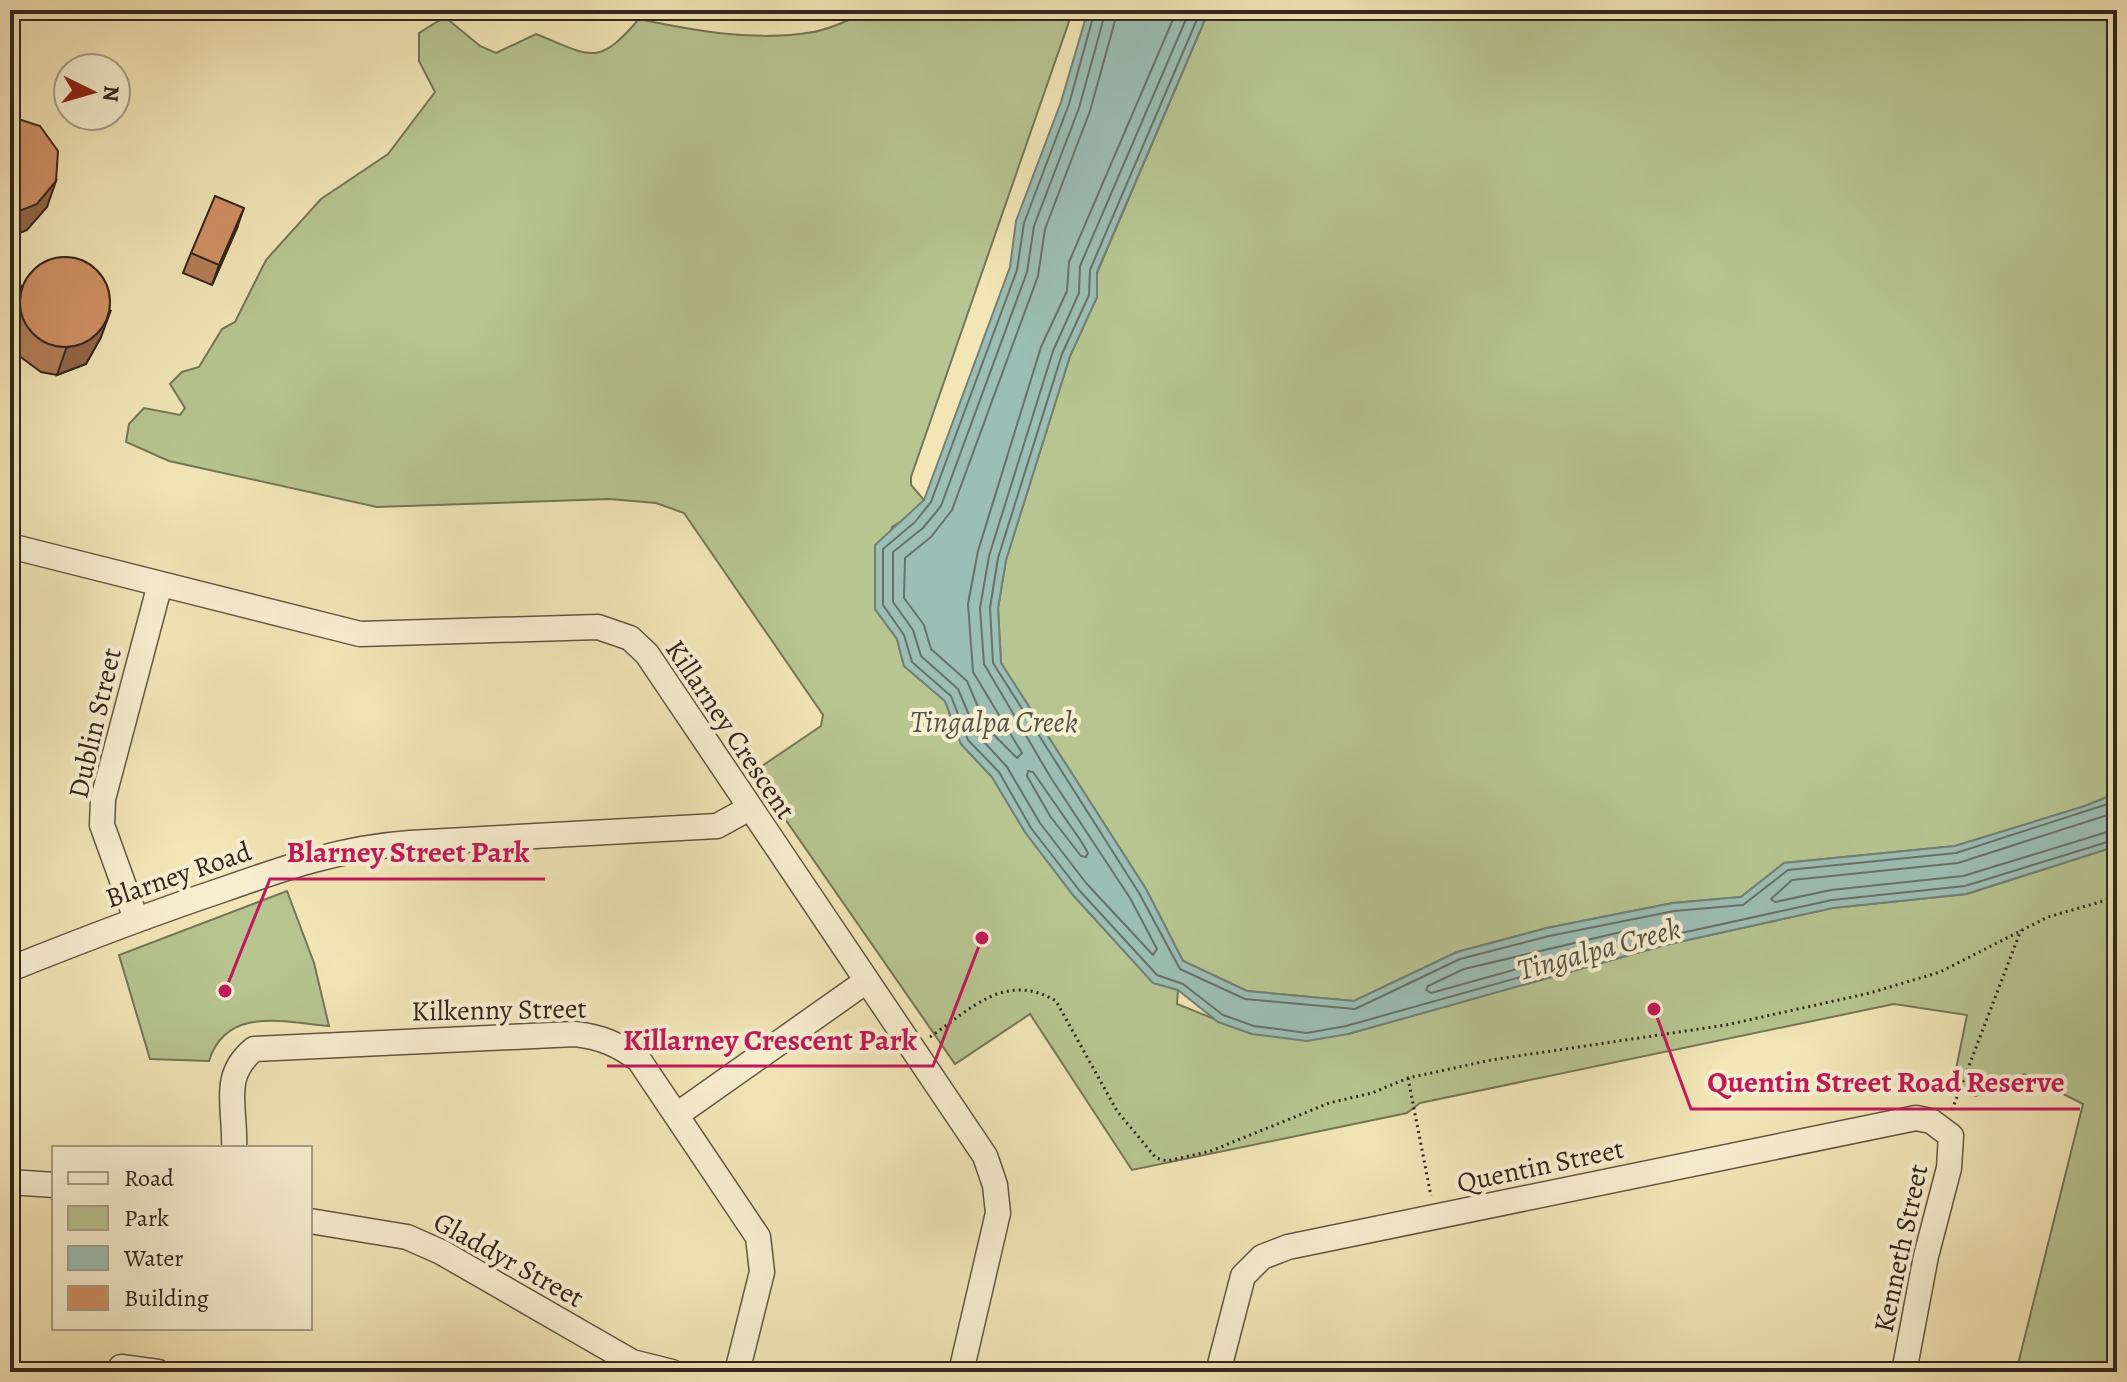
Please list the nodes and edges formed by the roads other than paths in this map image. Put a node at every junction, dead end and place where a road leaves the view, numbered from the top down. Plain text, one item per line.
1 (10, 546) edge
2 (160, 584) junction
3 (748, 809) junction
4 (136, 919) junction
5 (10, 969) edge
6 (865, 982) junction
7 (678, 1114) junction
8 (1948, 1132) joint
9 (234, 1146) edge
10 (10, 1182) edge
11 (52, 1185) edge
12 (312, 1221) edge
13 (120, 1372) edge
14 (158, 1372) edge
15 (672, 1372) edge
16 (737, 1372) edge
17 (961, 1372) edge
18 (1218, 1372) edge
19 (1904, 1372) edge

1 - 2 street, Killarney Crescent
2 - 3 street, Killarney Crescent
2 - 4 street, Dublin Street
3 - 4 street, Blarney Road
3 - 6 street, Killarney Crescent
4 - 5 street, Blarney Road
6 - 7 street
6 - 17 street, Killarney Crescent
7 - 9 street, Kilkenny Street
7 - 16 street, Kilkenny Street
8 - 18 street, Quentin Street
8 - 19 street, Kenneth Street
10 - 11 street
12 - 15 street, Gladdyr Street
13 - 14 street

